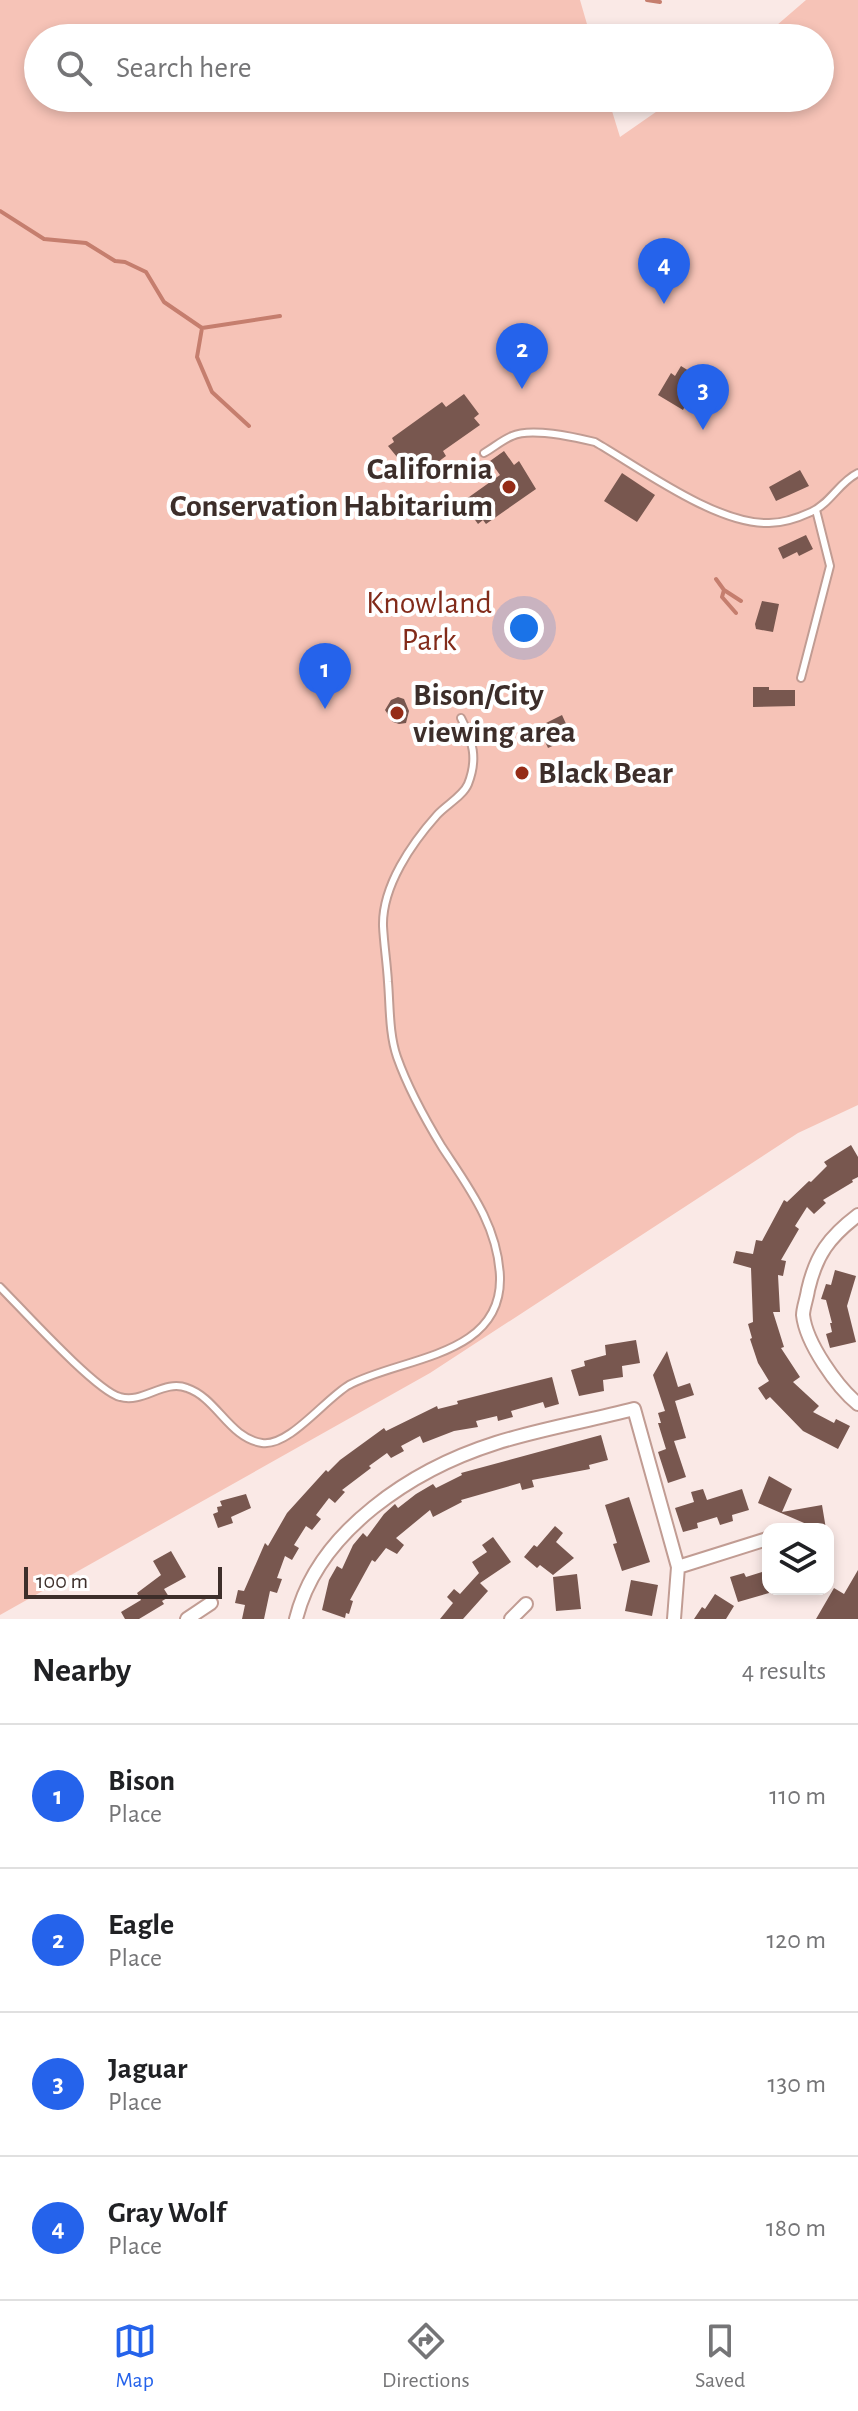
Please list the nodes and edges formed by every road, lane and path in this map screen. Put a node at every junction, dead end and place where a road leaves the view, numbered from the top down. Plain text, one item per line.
1 (484, 453) dead end
2 (858, 473) edge
3 (816, 510) junction
4 (801, 678) dead end
5 (461, 718) dead end
6 (858, 1215) edge
7 (0, 1287) edge
8 (858, 1404) edge
9 (762, 1541) edge
10 (678, 1567) junction
11 (211, 1603) dead end
12 (526, 1604) dead end
13 (187, 1619) edge
14 (296, 1619) edge
15 (511, 1619) edge
16 (674, 1619) edge

1 - 3 lane
2 - 3 lane
3 - 4 lane
5 - 7 lane
6 - 8 street
9 - 10 street
10 - 14 street
10 - 16 street
11 - 13 street
12 - 15 street

